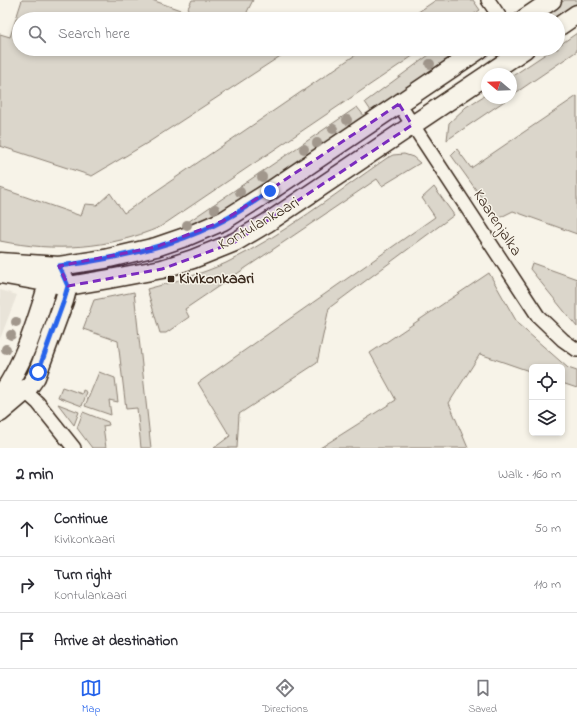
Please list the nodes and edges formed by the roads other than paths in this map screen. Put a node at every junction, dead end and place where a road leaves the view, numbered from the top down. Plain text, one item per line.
1 (488, 0) edge
2 (552, 0) edge
3 (496, 12) edge
4 (534, 12) edge
5 (577, 14) edge
6 (565, 22) edge
7 (470, 56) edge
8 (514, 56) edge
9 (497, 68) edge
10 (481, 79) edge
11 (399, 104) junction
12 (412, 125) junction
13 (0, 262) edge
14 (59, 266) junction
15 (0, 274) edge
16 (48, 284) junction
17 (68, 286) junction
18 (577, 350) edge
19 (12, 380) junction
20 (26, 391) junction
21 (0, 396) edge
22 (0, 413) edge
23 (74, 448) edge

1 - 3 street
2 - 4 main road
5 - 6 main road
7 - 11 main road, Kontulankaari
8 - 9 main road, Kontulankaari
10 - 12 main road, Kontulankaari
11 - 12 street, Kaarenjalka
11 - 14 main road, Kontulankaari
12 - 17 main road, Kontulankaari
12 - 18 street, Kaarenjalka
13 - 14 main road, Kontulankaari
14 - 16 main road
14 - 17 main road
15 - 16 main road, Kontulankaari
16 - 17 main road, Kontulankaari
16 - 19 main road
17 - 20 main road
19 - 20 street
19 - 21 main road
20 - 22 main road
20 - 23 street

